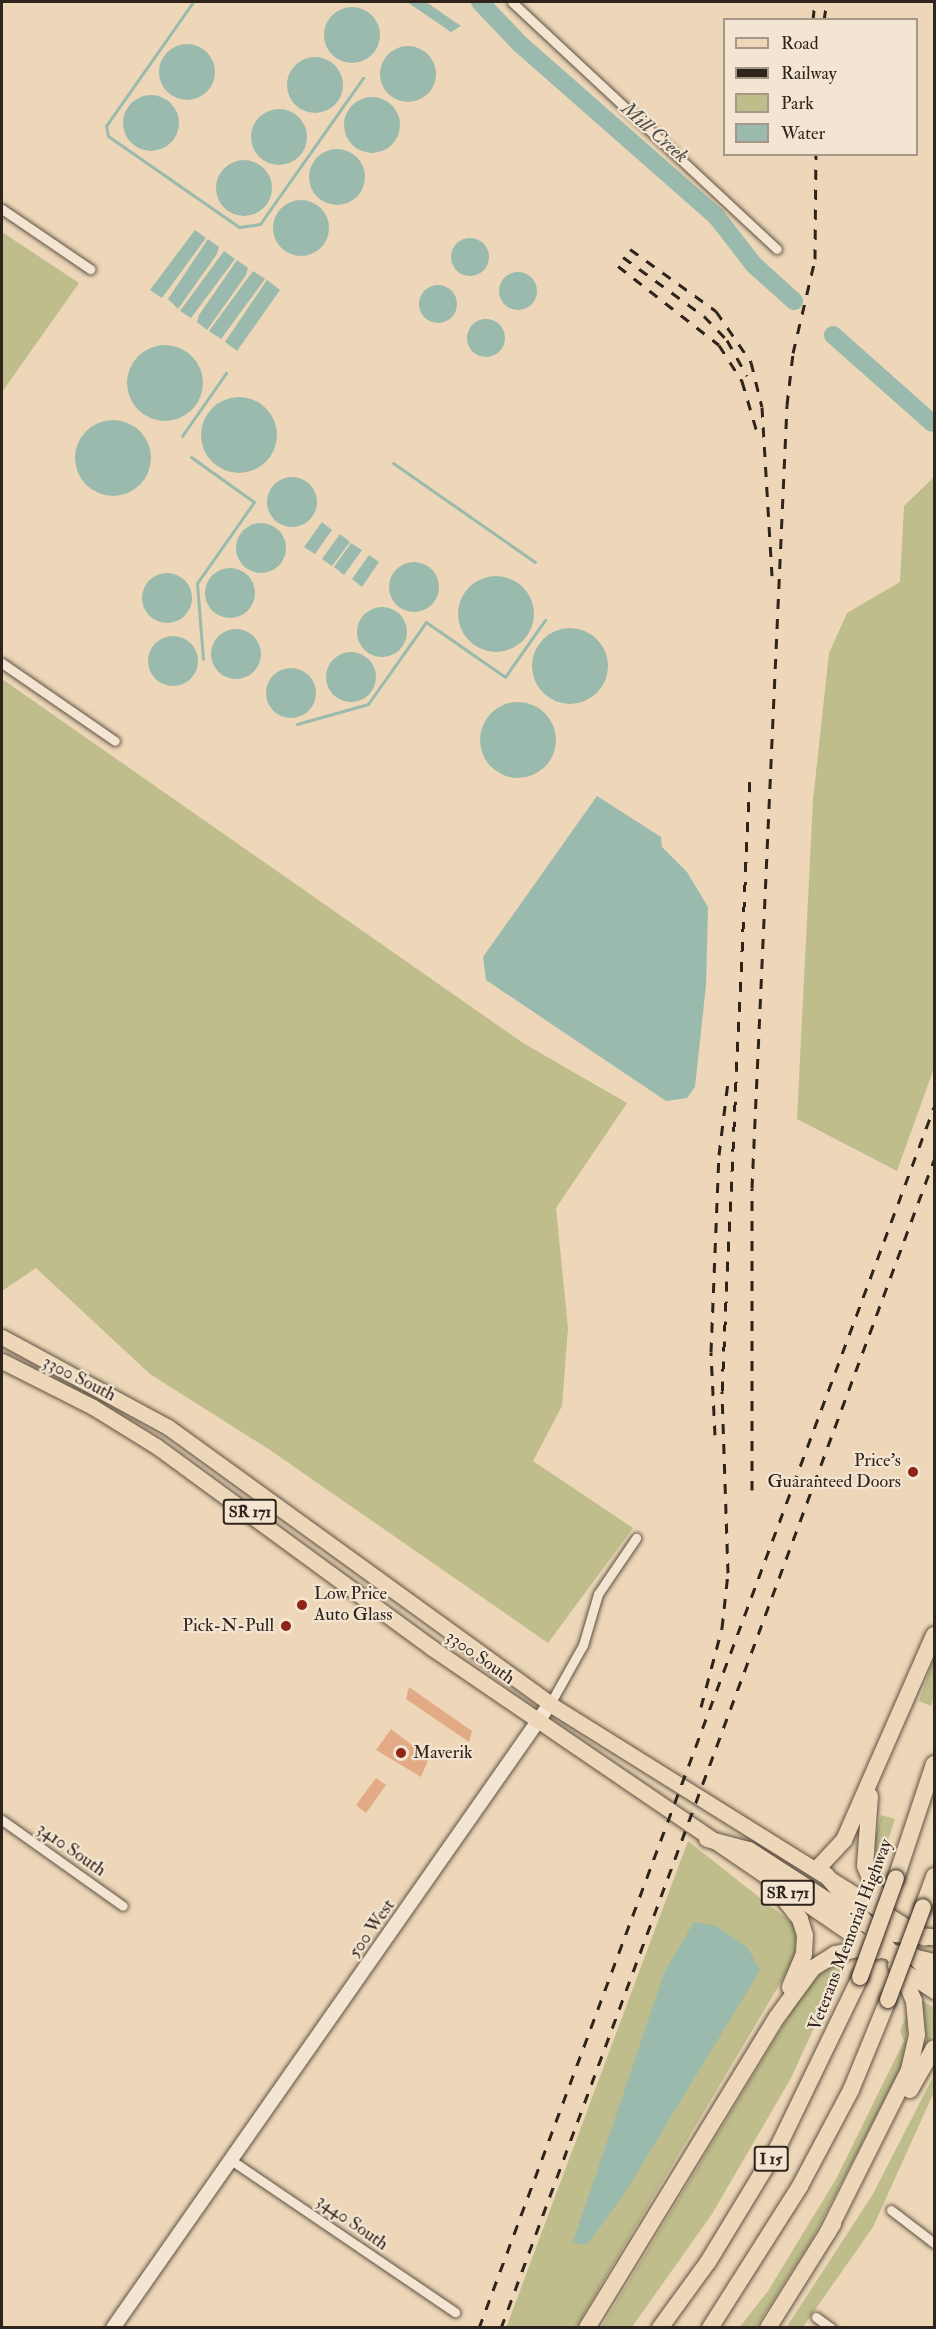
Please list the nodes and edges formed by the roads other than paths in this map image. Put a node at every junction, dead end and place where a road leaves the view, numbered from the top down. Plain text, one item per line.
1 (512, 2) edge
2 (2, 209) edge
3 (777, 249) dead end
4 (90, 269) dead end
5 (2, 663) edge
6 (115, 741) dead end
7 (2, 1337) edge
8 (2, 1361) edge
9 (636, 1538) dead end
10 (934, 1635) edge
11 (550, 1704) junction
12 (539, 1722) junction
13 (934, 1764) edge
14 (872, 1780) junction
15 (2, 1820) edge
16 (707, 1839) junction
17 (822, 1872) junction
18 (934, 1875) edge
19 (771, 1882) junction
20 (123, 1906) dead end
21 (882, 1910) junction
22 (876, 1929) junction
23 (931, 1939) edge
24 (894, 1942) junction
25 (869, 1947) junction
26 (914, 1955) junction
27 (934, 1962) edge
28 (901, 1969) junction
29 (934, 1978) edge
30 (934, 1990) edge
31 (777, 2017) junction
32 (934, 2048) edge
33 (231, 2160) junction
34 (891, 2210) dead end
35 (827, 2234) junction
36 (934, 2242) edge
37 (455, 2312) dead end
38 (816, 2317) dead end
39 (113, 2328) edge
40 (587, 2328) edge
41 (660, 2328) edge
42 (710, 2328) edge
43 (768, 2328) edge
44 (831, 2328) edge

1 - 3 street
2 - 4 street
5 - 6 street
7 - 11 main road, 3300 South / SR 171
8 - 12 main road, 3300 South / SR 171
9 - 11 street, 500 West
10 - 14 highway
11 - 12 main road, 500 West
11 - 17 main road, 3300 South / SR 171
12 - 16 main road, 3300 South / SR 171
12 - 33 main road, 500 West
13 - 41 highway, Veterans Memorial Highway / I 15, bridge
14 - 17 highway
14 - 21 highway
15 - 20 street, 3410 South
16 - 19 main road, 3300 South / SR 171
16 - 22 highway
17 - 21 main road, 3300 South / SR 171
17 - 22 highway
18 - 42 highway, I 15, bridge
19 - 25 main road, 3300 South / SR 171
19 - 31 highway
21 - 23 main road, 3300 South / SR 171
21 - 24 highway
22 - 24 highway
23 - 24 highway
24 - 25 highway
24 - 26 highway
24 - 28 highway
25 - 28 main road, 3300 South / SR 171
25 - 31 highway
26 - 27 highway
26 - 29 highway
28 - 30 main road, 3300 South / SR 171
28 - 35 highway
31 - 40 highway
32 - 35 highway
33 - 37 street, 3440 South
33 - 39 main road, 500 West
34 - 36 street
35 - 43 highway
38 - 44 street

